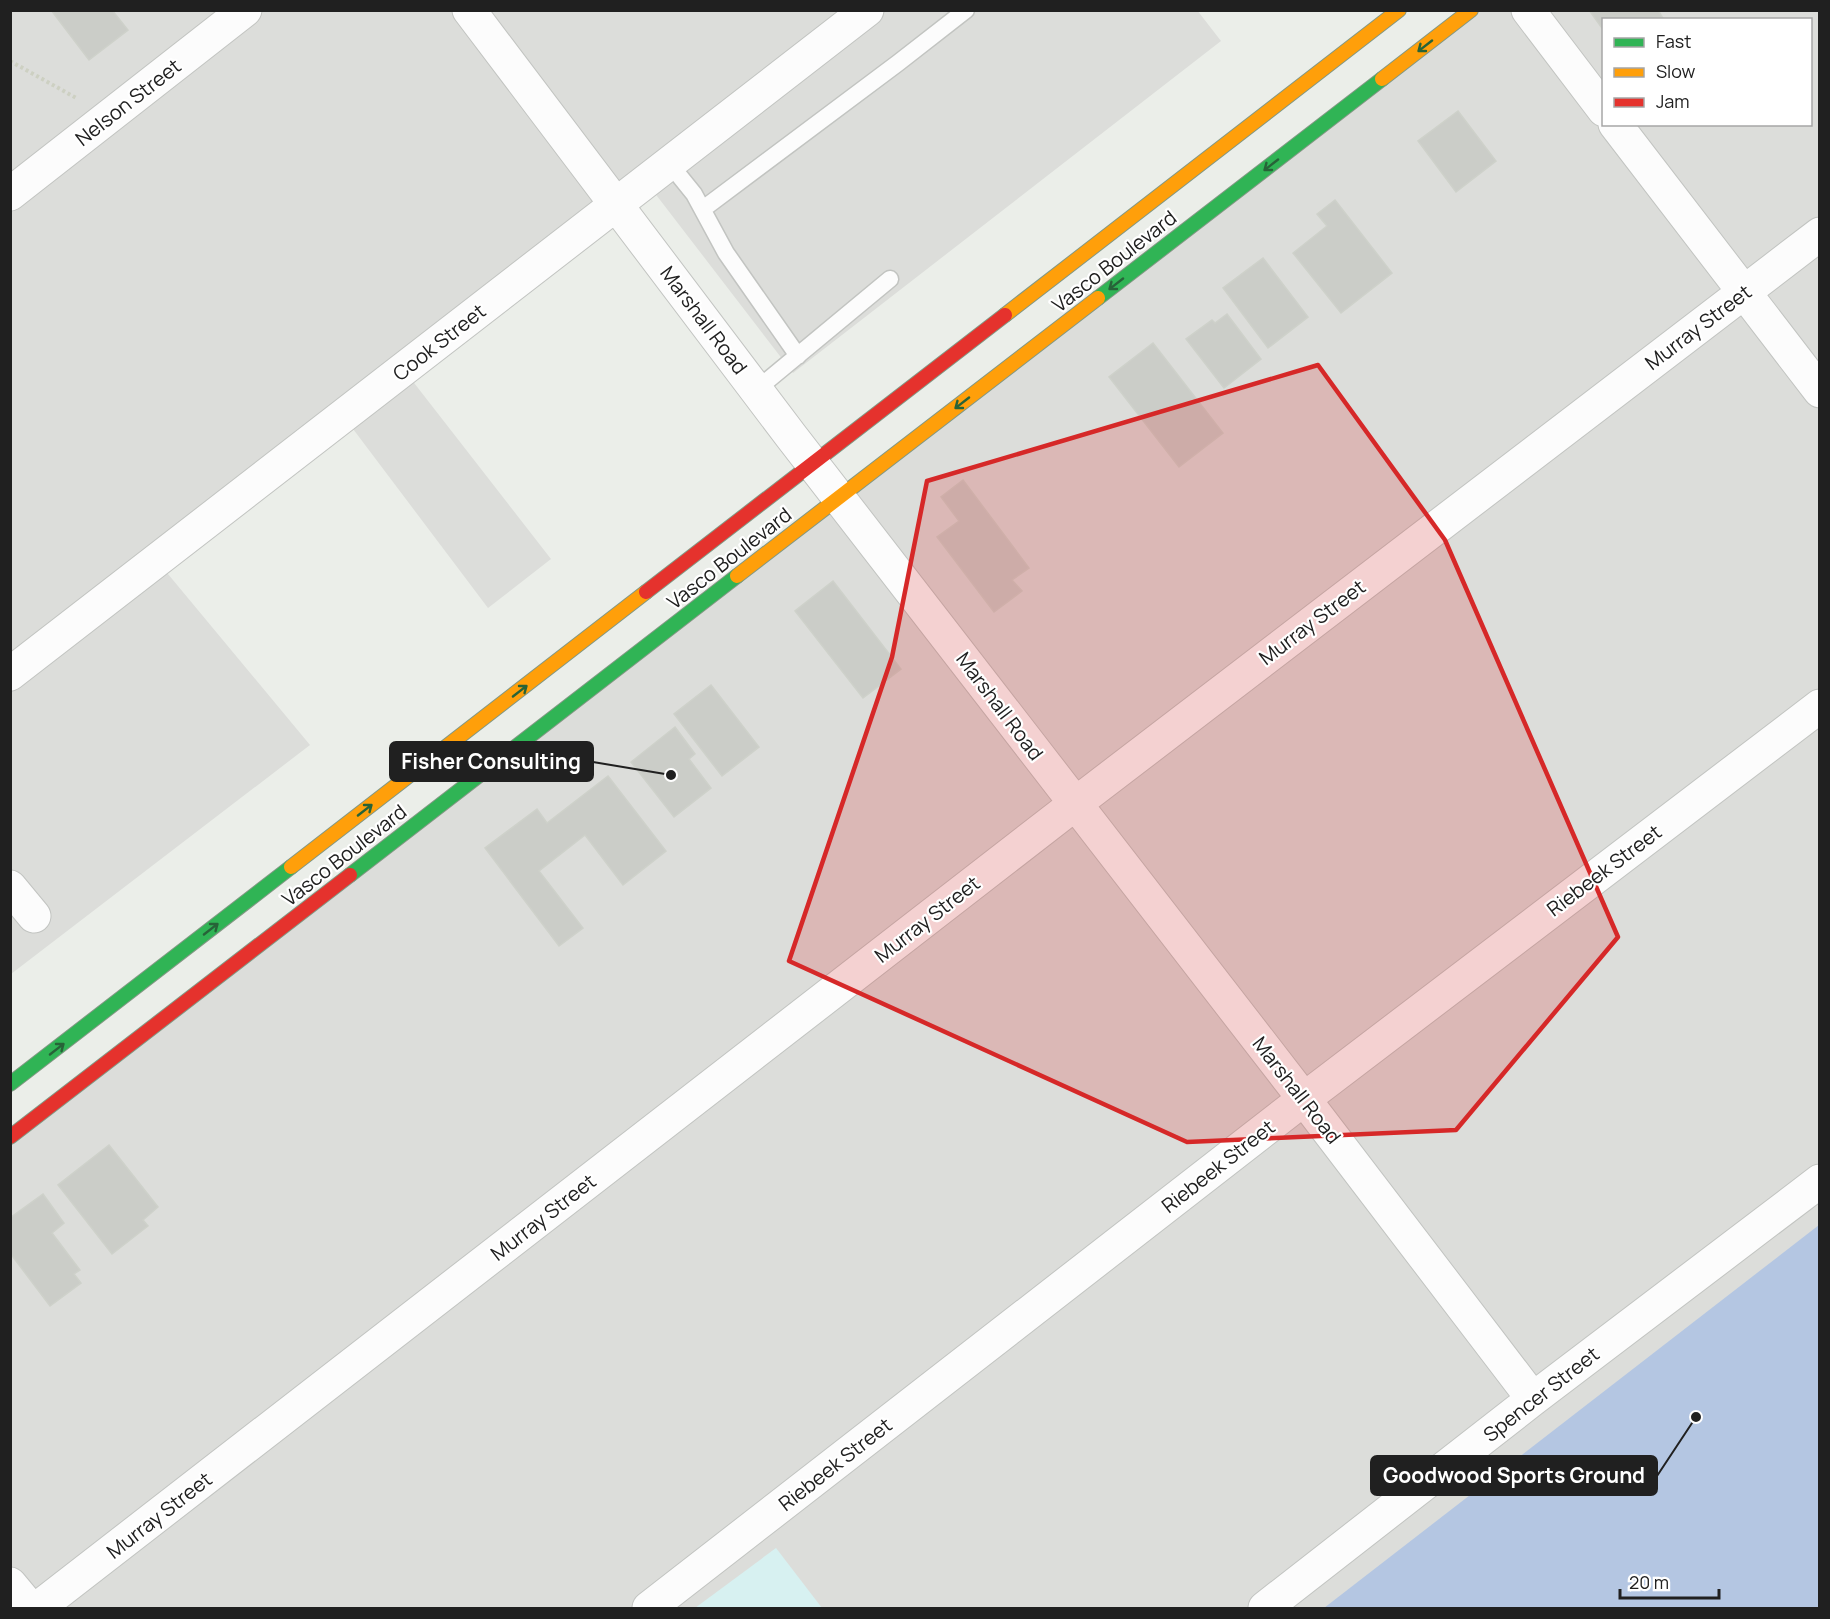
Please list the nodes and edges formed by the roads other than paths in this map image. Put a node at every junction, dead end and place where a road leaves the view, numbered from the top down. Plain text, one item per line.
1 (245, 10) edge
2 (469, 10) edge
3 (867, 10) edge
4 (966, 10) edge
5 (1399, 10) edge
6 (1471, 10) edge
7 (1528, 10) edge
8 (1602, 107) edge
9 (1617, 126) edge
10 (669, 163) junction
11 (10, 194) edge
12 (616, 204) junction
13 (703, 209) junction
14 (1820, 234) edge
15 (890, 279) dead end
16 (1743, 292) junction
17 (798, 356) junction
18 (756, 390) junction
19 (1820, 391) edge
20 (813, 464) junction
21 (839, 498) junction
22 (10, 674) edge
23 (1820, 706) edge
24 (1075, 804) junction
25 (10, 887) edge
26 (34, 916) dead end
27 (10, 1084) edge
28 (1304, 1099) junction
29 (10, 1137) edge
30 (1820, 1181) edge
31 (1533, 1399) junction
32 (10, 1584) edge
33 (30, 1608) edge
34 (39, 1608) edge
35 (650, 1608) edge
36 (1265, 1608) edge

1 - 11 street, Nelson Street
2 - 12 street, Marshall Road
3 - 10 street, Cook Street
4 - 13 lane
5 - 20 main road, Vasco Boulevard
6 -> 21 main road, Vasco Boulevard
7 - 8 street
9 - 16 street
10 - 12 street, Cook Street
10 - 13 lane
12 - 18 street, Marshall Road
12 - 22 street, Cook Street
13 - 17 lane
14 - 16 street, Murray Street
15 - 17 lane
16 - 19 street
16 - 24 street, Murray Street
17 - 18 lane
18 - 20 street, Marshall Road
20 - 21 street, Marshall Road
27 -> 20 main road, Vasco Boulevard
21 - 24 street, Marshall Road
21 - 29 main road, Vasco Boulevard
23 - 28 street, Riebeek Street
24 - 28 street, Marshall Road
24 - 34 street, Murray Street
25 - 26 street
28 - 31 street, Marshall Road
28 - 35 street, Riebeek Street
30 - 31 street, Spencer Street
31 - 36 street, Spencer Street
32 - 33 street

